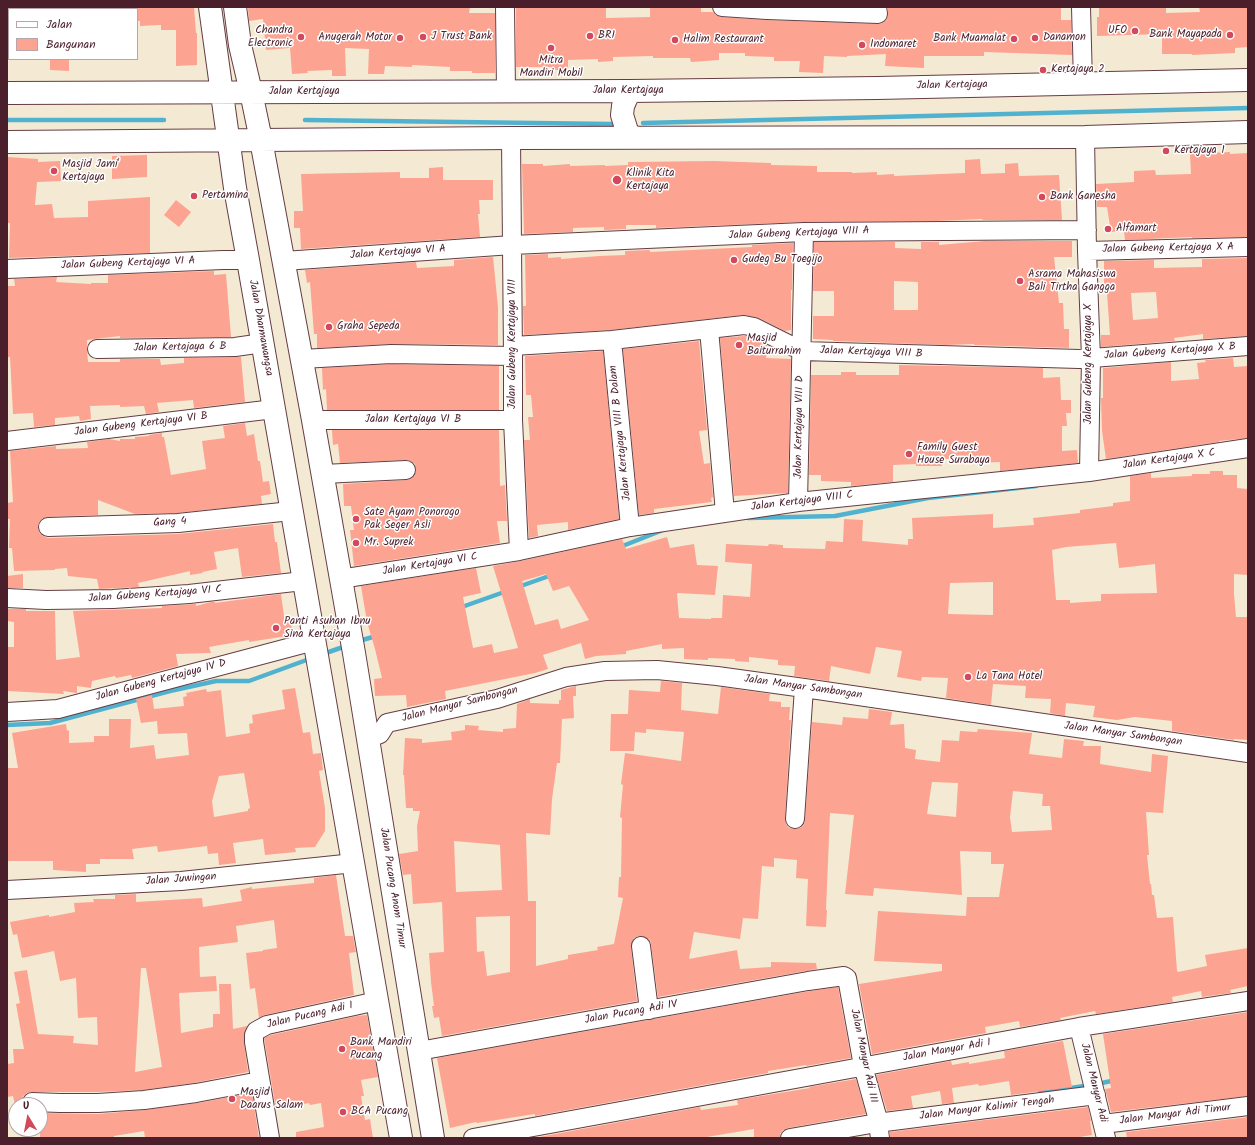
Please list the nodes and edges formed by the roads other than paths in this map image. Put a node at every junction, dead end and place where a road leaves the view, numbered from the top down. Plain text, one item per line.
1 (210, 7) edge
2 (235, 7) edge
3 (505, 7) edge
4 (722, 7) edge
5 (877, 7) edge
6 (1081, 7) edge
7 (1248, 80) edge
8 (1083, 83) junction
9 (630, 91) junction
10 (222, 92) junction
11 (251, 92) junction
12 (506, 92) junction
13 (7, 93) edge
14 (1248, 132) edge
15 (1085, 137) junction
16 (512, 138) junction
17 (632, 138) junction
18 (227, 140) junction
19 (261, 140) junction
20 (7, 142) edge
21 (1087, 230) junction
22 (804, 232) junction
23 (512, 245) junction
24 (1248, 247) edge
25 (1087, 252) junction
26 (248, 260) junction
27 (284, 261) junction
28 (7, 269) edge
29 (709, 329) junction
30 (612, 340) junction
31 (263, 343) junction
32 (1248, 346) edge
33 (97, 349) dead end
34 (513, 351) junction
35 (802, 351) junction
36 (1091, 358) junction
37 (302, 359) junction
38 (274, 409) junction
39 (313, 420) junction
40 (513, 420) junction
41 (7, 441) edge
42 (1248, 448) edge
43 (406, 470) dead end
44 (1089, 472) junction
45 (323, 474) junction
46 (798, 502) junction
47 (291, 511) junction
48 (725, 513) junction
49 (48, 527) dead end
50 (630, 527) junction
51 (519, 551) junction
52 (340, 579) junction
53 (303, 581) junction
54 (7, 598) edge
55 (316, 651) junction
56 (804, 688) junction
57 (7, 712) edge
58 (363, 714) junction
59 (387, 723) junction
60 (368, 739) junction
61 (1248, 753) edge
62 (795, 819) dead end
63 (354, 863) junction
64 (7, 890) edge
65 (641, 946) dead end
66 (844, 976) joint
67 (1248, 1001) edge
68 (378, 1002) junction
69 (649, 1010) junction
70 (1079, 1027) junction
71 (419, 1051) junction
72 (863, 1066) junction
73 (260, 1080) junction
74 (1094, 1089) junction
75 (48, 1103) edge
76 (1248, 1106) edge
77 (878, 1125) edge
78 (1104, 1131) edge
79 (270, 1138) edge
80 (401, 1138) edge
81 (433, 1138) edge
82 (473, 1138) edge
83 (790, 1138) edge

1 - 10 main road, Jalan Dharmawangsa
2 - 11 main road
3 - 12 street
4 - 5 street
6 - 8 street
7 - 8 main road, Jalan Kertajaya
8 - 9 main road, Jalan Kertajaya
9 - 12 main road, Jalan Kertajaya
9 - 17 main road
10 - 11 main road, Jalan Kertajaya
10 - 13 main road, Jalan Kertajaya
10 - 18 main road, Jalan Dharmawangsa
11 - 12 main road, Jalan Kertajaya
11 - 19 main road
14 - 15 main road
15 - 17 main road
15 - 21 street, Jalan Gubeng Kertajaya X
16 - 17 main road
16 - 19 main road
16 - 23 street, Jalan Gubeng Kertajaya VIII
18 - 19 main road
18 - 20 main road
18 - 26 main road, Jalan Dharmawangsa
19 - 27 main road
21 - 22 street, Jalan Gubeng Kertajaya VIII A
21 - 25 street, Jalan Gubeng Kertajaya X
22 - 23 street, Jalan Gubeng Kertajaya VIII A
22 - 35 street, Jalan Kertajaya VIII D
23 - 27 street, Jalan Kertajaya VI A
23 - 34 street, Jalan Gubeng Kertajaya VIII
24 - 25 street, Jalan Gubeng Kertajaya X A
25 - 36 street, Jalan Gubeng Kertajaya X
26 - 28 street, Jalan Gubeng Kertajaya VI A
26 - 31 main road, Jalan Dharmawangsa
27 - 37 main road
29 - 30 street, Jalan Kertajaya VIII B
29 - 35 street, Jalan Kertajaya VIII B
29 - 48 street
30 - 34 street, Jalan Kertajaya VIII B
30 - 50 street, Jalan Kertajaya VIII B Dalam
31 - 33 street, Jalan Kertajaya 6 B
31 - 38 main road, Jalan Dharmawangsa
32 - 36 street, Jalan Gubeng Kertajaya X B
34 - 37 street
34 - 40 street, Jalan Gubeng Kertajaya VIII
35 - 36 street, Jalan Kertajaya VIII B
35 - 46 street, Jalan Kertajaya VIII D
36 - 44 street, Jalan Gubeng Kertajaya X
37 - 39 main road
38 - 41 street, Jalan Gubeng Kertajaya VI B
38 - 47 main road, Jalan Dharmawangsa
39 - 40 street, Jalan Kertajaya VI B
39 - 45 main road
40 - 51 street, Jalan Gubeng Kertajaya VIII
42 - 44 street, Jalan Kertajaya X C
43 - 45 street
44 - 46 street, Jalan Kertajaya VIII C
45 - 52 main road
46 - 48 street, Jalan Kertajaya VIII C
47 - 49 street, Gang 4
47 - 53 main road, Jalan Dharmawangsa
48 - 50 street, Jalan Kertajaya VIII C
50 - 51 street, Jalan Kertajaya VIII C
51 - 52 street, Jalan Kertajaya VI C
52 - 58 main road, Jalan Pucang Anom Timur
53 - 54 street, Jalan Gubeng Kertajaya VI C
53 - 55 main road, Jalan Dharmawangsa
55 - 57 street, Jalan Gubeng Kertajaya IV D
55 - 63 main road
56 - 59 street, Jalan Manyar Sambongan
56 - 61 street, Jalan Manyar Sambongan
56 - 62 street
58 - 59 street
58 - 60 main road, Jalan Pucang Anom Timur
59 - 60 street, Jalan Manyar Sambongan
60 - 71 main road, Jalan Pucang Anom Timur
63 - 64 street, Jalan Juwingan
63 - 68 main road
65 - 69 street
66 - 69 street, Jalan Pucang Adi IV
66 - 72 street, Jalan Manyar Adi III
67 - 70 street, Jalan Manyar Adi I
68 - 73 street, Jalan Pucang Adi I
68 - 80 main road
69 - 71 street, Jalan Pucang Adi IV
70 - 72 street, Jalan Manyar Adi I
70 - 74 street, Jalan Manyar Adi
71 - 81 main road, Jalan Pucang Anom Timur
72 - 77 street, Jalan Manyar Adi III
72 - 82 street, Jalan Manyar Adi I
73 - 75 street
73 - 79 street, Jalan Pucang Adi I
74 - 77 street, Jalan Manyar Kalimir Tengah
74 - 78 street, Jalan Manyar Adi
76 - 78 street, Jalan Manyar Adi Timur
77 - 83 street, Jalan Manyar Kalimir Tengah

